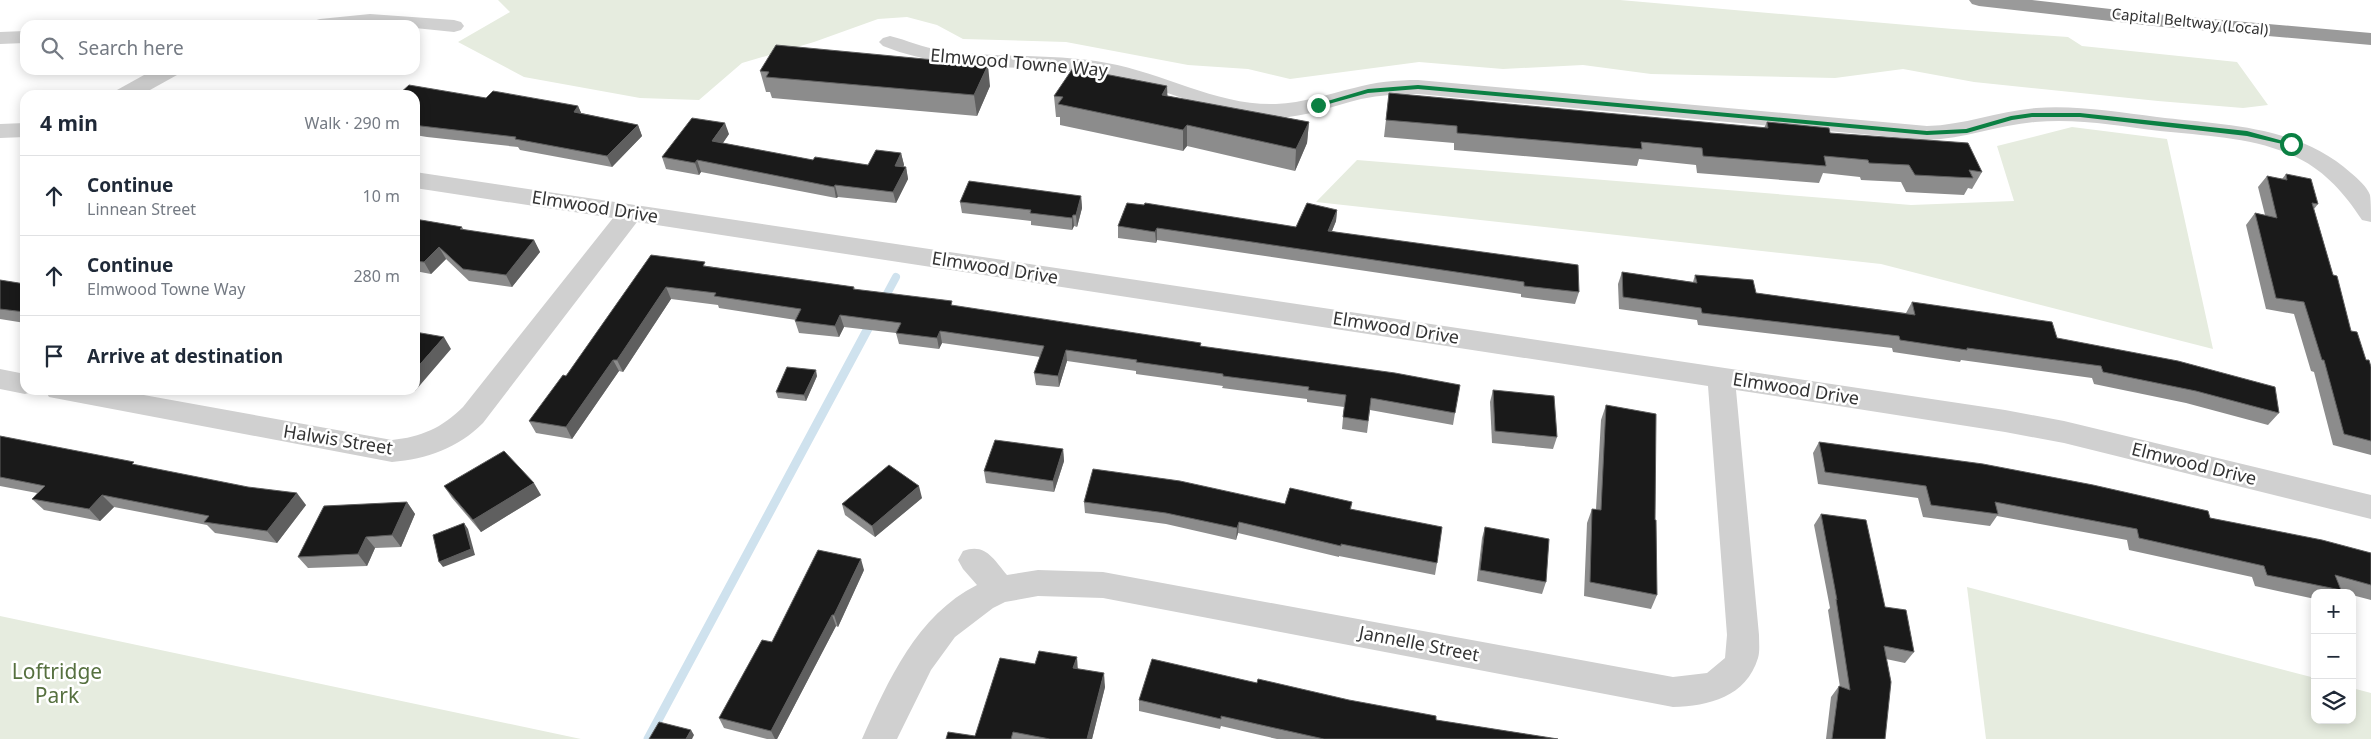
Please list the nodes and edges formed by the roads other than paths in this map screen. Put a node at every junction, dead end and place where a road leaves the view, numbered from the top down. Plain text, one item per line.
1 (1979, 0) edge
2 (2038, 0) edge
3 (420, 22) edge
4 (2371, 25) edge
5 (454, 26) dead end
6 (20, 37) edge
7 (0, 38) edge
8 (2371, 39) edge
9 (890, 42) dead end
10 (160, 75) edge
11 (134, 90) edge
12 (0, 130) edge
13 (20, 130) edge
14 (420, 181) edge
15 (631, 212) junction
16 (2371, 214) edge
17 (1721, 378) junction
18 (0, 379) edge
19 (20, 383) edge
20 (86, 395) edge
21 (2371, 506) edge
22 (974, 560) dead end
23 (1000, 589) junction
24 (879, 739) edge

1 - 8 highway, Capital Beltway (Local)
2 - 4 highway
3 - 5 street
6 - 7 street
9 - 16 street, Elmwood Towne Way
10 - 11 street
12 - 13 street
14 - 15 street, Elmwood Drive
15 - 17 street, Elmwood Drive
15 - 20 street, Halwis Street
17 - 21 street, Elmwood Drive
17 - 23 street, Jannelle Street
18 - 19 street
22 - 23 street
23 - 24 street, Jannelle Street

